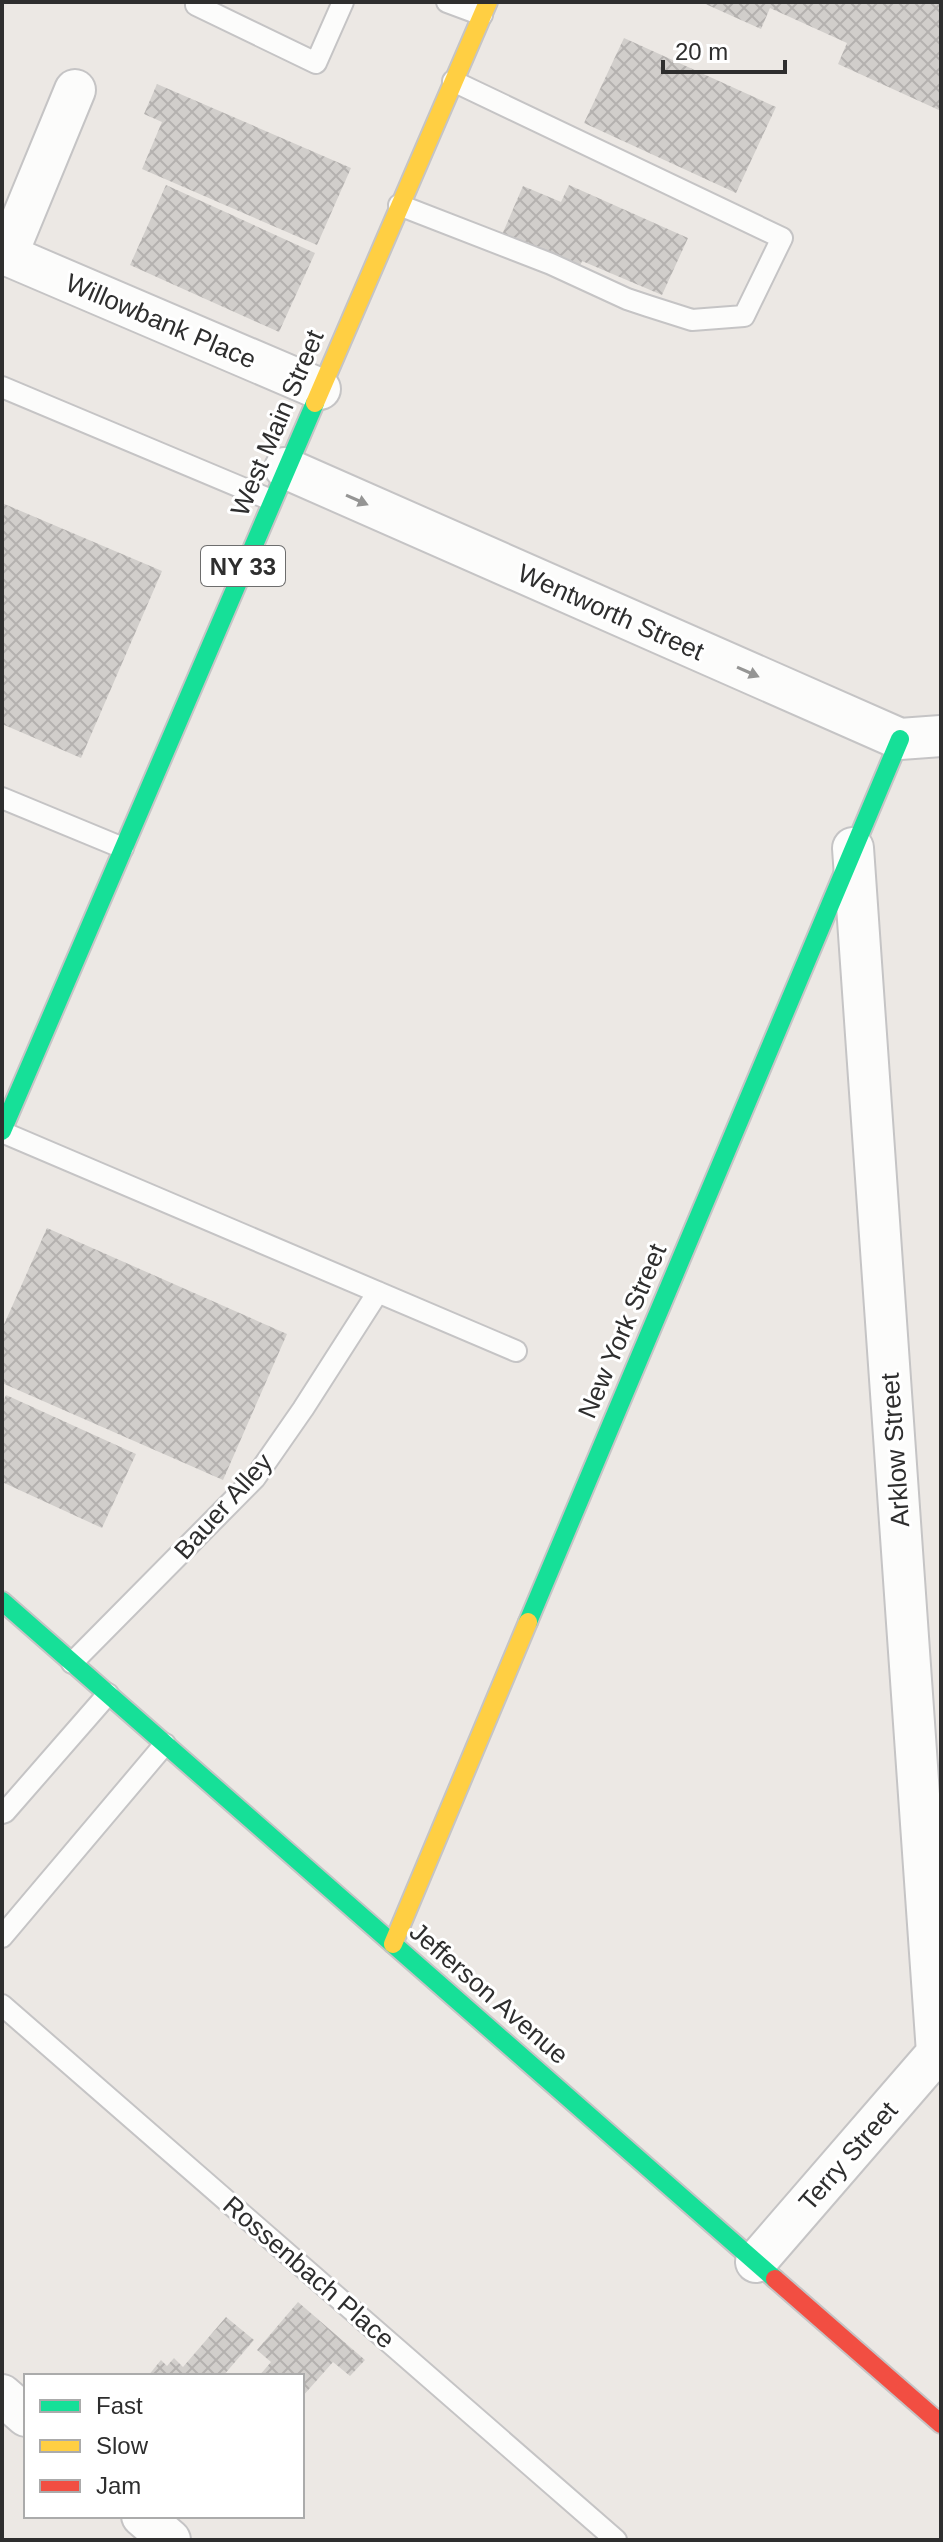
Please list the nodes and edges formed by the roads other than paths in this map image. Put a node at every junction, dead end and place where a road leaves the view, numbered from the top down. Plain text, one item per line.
1 (197, 2) edge
2 (343, 2) edge
3 (447, 2) edge
4 (485, 8) edge
5 (453, 81) junction
6 (75, 90) dead end
7 (399, 205) junction
8 (4, 254) edge
9 (2, 387) edge
10 (320, 389) junction
11 (278, 484) junction
12 (941, 736) edge
13 (900, 739) junction
14 (2, 798) edge
15 (123, 848) junction
16 (853, 848) junction
17 (2, 1132) edge
18 (378, 1292) junction
19 (516, 1351) dead end
20 (2, 1601) edge
21 (72, 1663) junction
22 (108, 1694) junction
23 (165, 1744) junction
24 (2, 1813) edge
25 (2, 1937) edge
26 (393, 1944) junction
27 (2, 2005) edge
28 (939, 2053) edge
29 (756, 2262) junction
30 (2, 2395) edge
31 (24, 2414) edge
32 (941, 2424) edge
33 (144, 2518) edge
34 (170, 2540) edge
35 (616, 2540) edge

1 - 2 lane
3 - 4 lane
4 - 5 main road, West Main Street / NY 33
5 - 7 main road, West Main Street / NY 33
5 - 7 lane
6 - 8 street
7 - 10 main road, West Main Street / NY 33
8 - 10 street, Willowbank Place
9 - 11 lane
10 - 11 main road, West Main Street / NY 33
11 -> 13 street, Wentworth Street
11 - 15 main road, West Main Street / NY 33
12 - 13 street, Wentworth Street
13 - 16 main road, New York Street
14 - 15 lane
15 - 17 main road, West Main Street / NY 33
16 - 26 main road, New York Street
16 - 28 street, Arklow Street
17 - 18 lane
18 - 19 lane
18 - 21 lane, Bauer Alley
20 - 21 main road, Jefferson Avenue
21 - 22 main road, Jefferson Avenue
22 - 23 main road, Jefferson Avenue
22 - 24 lane
23 - 25 lane
23 - 26 main road, Jefferson Avenue
26 - 29 main road, Jefferson Avenue
27 - 35 lane, Rossenbach Place
28 - 29 street, Terry Street
29 - 32 main road, Jefferson Avenue
30 - 31 street
33 - 34 street

